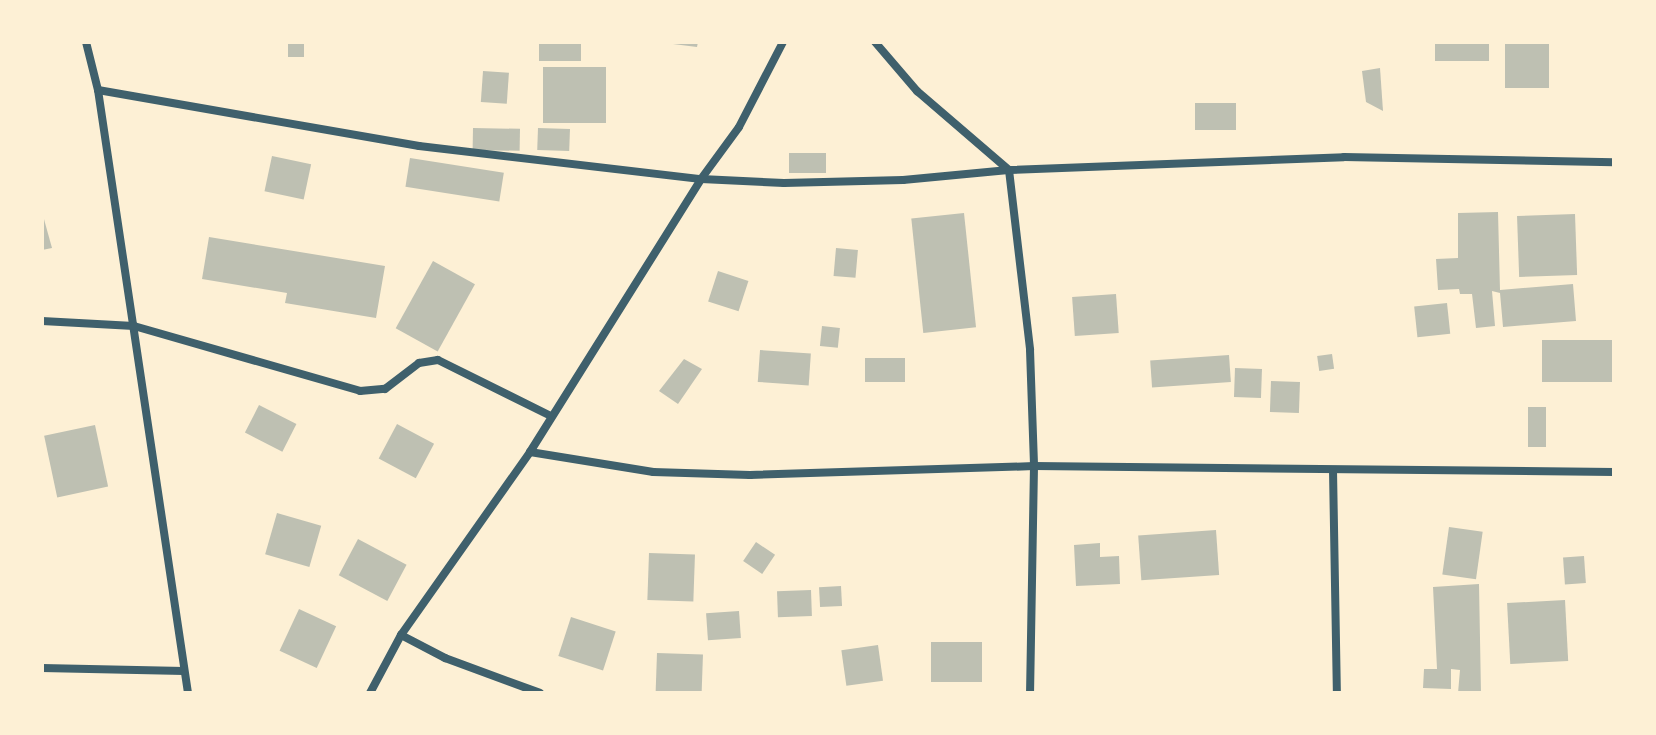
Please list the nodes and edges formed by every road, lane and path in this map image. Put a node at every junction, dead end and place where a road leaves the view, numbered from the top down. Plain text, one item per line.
1 (86, 42) edge
2 (783, 42) edge
3 (875, 42) edge
4 (98, 90) junction
5 (1614, 162) edge
6 (1009, 170) junction
7 (701, 179) junction
8 (42, 321) edge
9 (134, 326) junction
10 (551, 416) junction
11 (530, 452) junction
12 (1034, 466) junction
13 (1333, 470) junction
14 (1614, 472) edge
15 (401, 635) junction
16 (42, 668) edge
17 (184, 671) junction
18 (188, 693) edge
19 (370, 693) edge
20 (540, 693) edge
21 (1030, 693) edge
22 (1337, 693) edge

1 - 4 street
2 - 7 street
3 - 6 street
4 - 7 street
4 - 9 street
5 - 6 street
6 - 7 street
6 - 12 street
7 - 10 street
8 - 9 street
9 - 10 street
9 - 17 street
10 - 11 street
11 - 12 street
11 - 15 street
12 - 13 street
12 - 21 street
13 - 14 street
13 - 22 street
15 - 19 street
15 - 20 street
16 - 17 street
17 - 18 street

